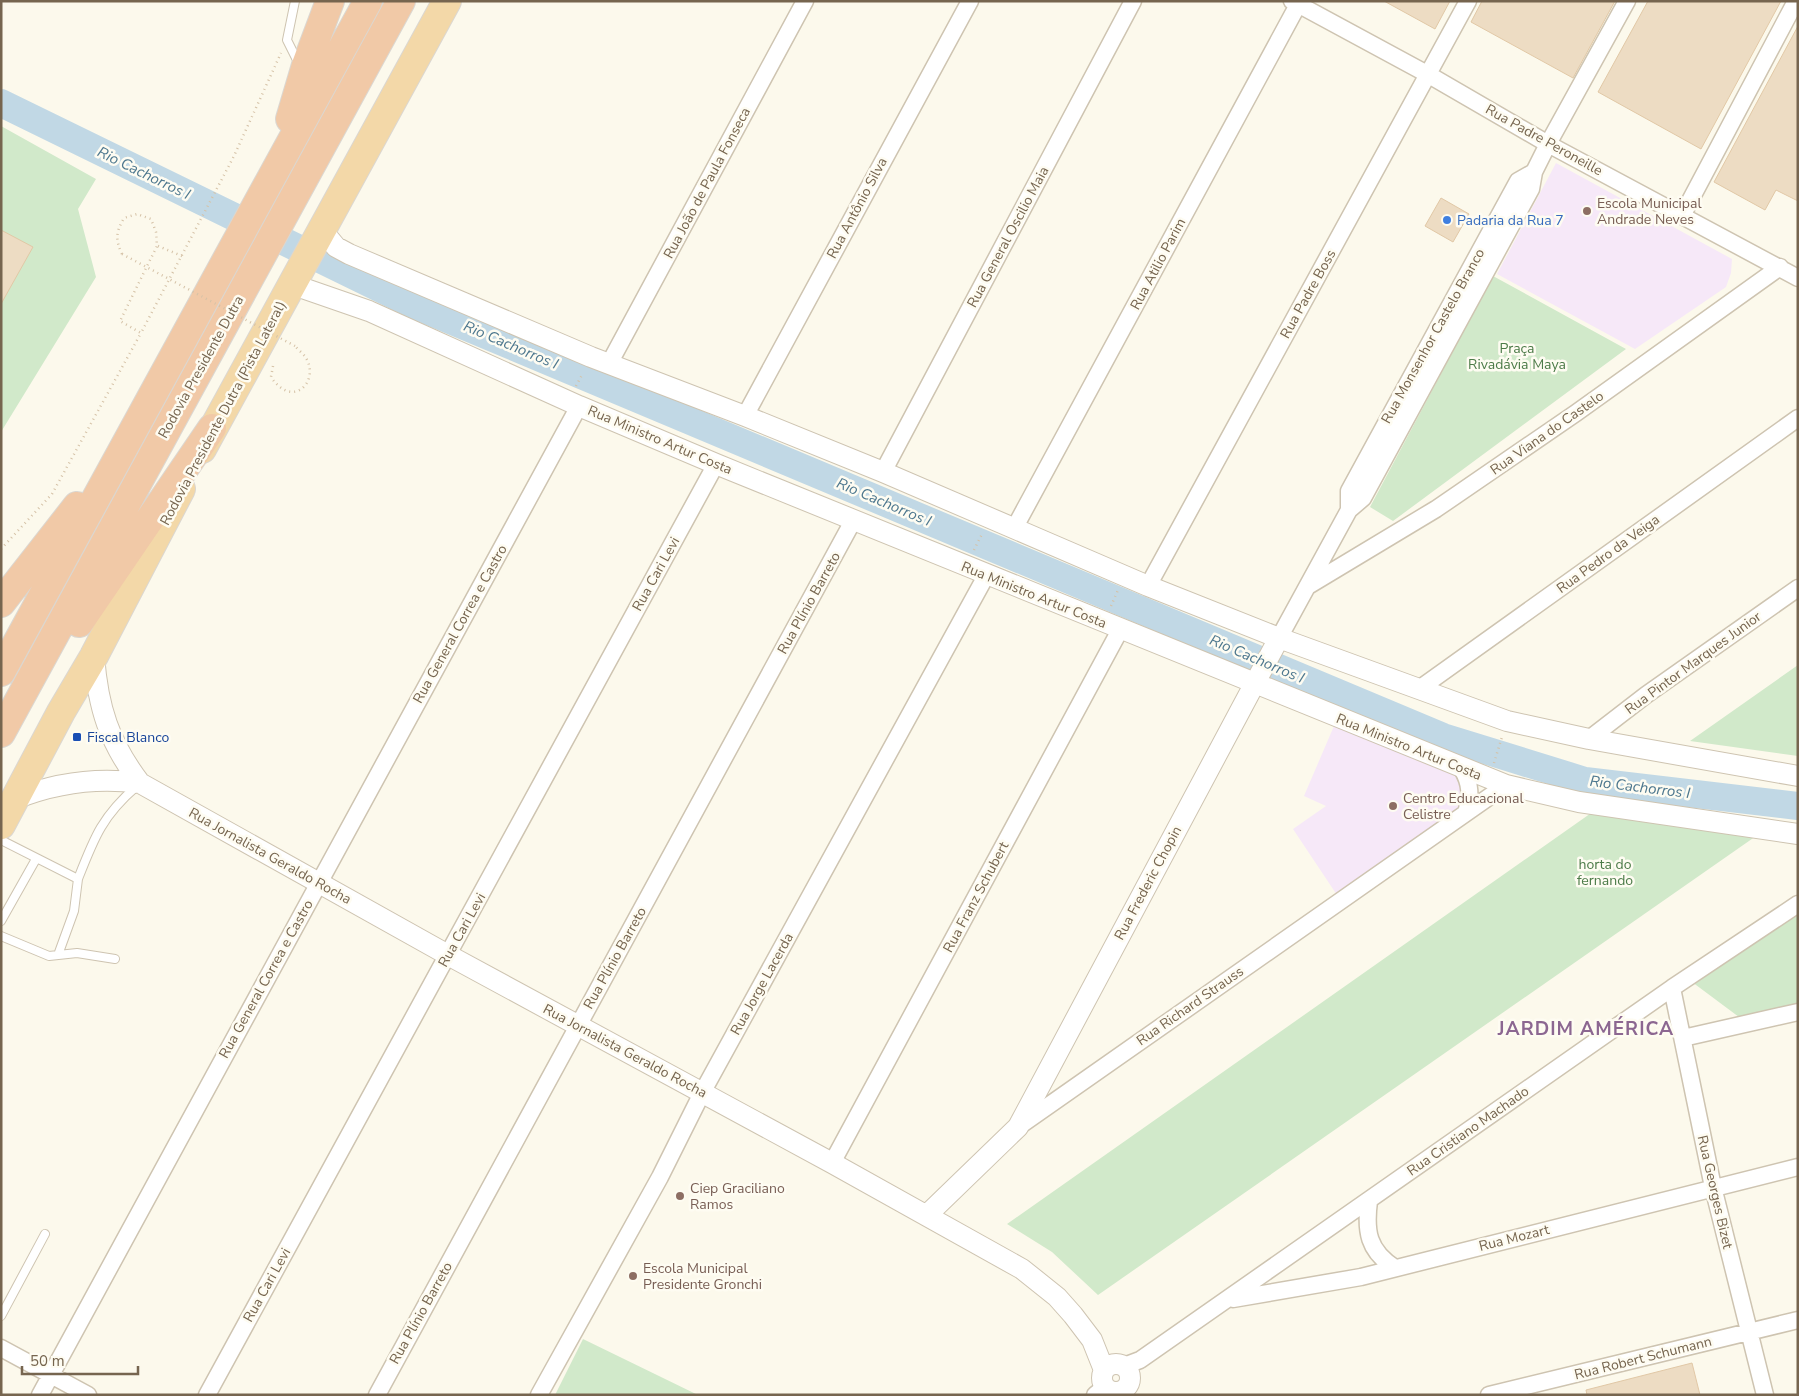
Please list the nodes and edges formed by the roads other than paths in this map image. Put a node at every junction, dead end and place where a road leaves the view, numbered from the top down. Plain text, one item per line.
1 (295, 1) edge
2 (330, 1) edge
3 (368, 1) edge
4 (401, 1) edge
5 (447, 1) edge
6 (804, 1) edge
7 (970, 1) edge
8 (1133, 1) edge
9 (1468, 1) edge
10 (1627, 1) edge
11 (1796, 1) edge
12 (1296, 2) edge
13 (296, 58) dead end
14 (1428, 75) junction
15 (1548, 144) junction
16 (281, 159) junction
17 (1682, 216) junction
18 (319, 234) junction
19 (1780, 267) junction
20 (1798, 278) edge
21 (294, 279) junction
22 (609, 364) junction
23 (576, 398) junction
24 (745, 416) junction
25 (1798, 418) edge
26 (212, 428) junction
27 (122, 451) junction
28 (716, 464) junction
29 (884, 472) junction
30 (853, 521) junction
31 (1016, 527) junction
32 (987, 574) junction
33 (1148, 586) junction
34 (1306, 588) junction
35 (1798, 588) edge
36 (1, 603) edge
37 (1120, 630) junction
38 (1276, 644) junction
39 (94, 656) junction
40 (1, 672) edge
41 (1257, 679) junction
42 (1419, 689) junction
43 (20, 699) junction
44 (1, 733) edge
45 (1589, 739) junction
46 (1462, 768) junction
47 (1798, 776) edge
48 (140, 783) junction
49 (1506, 786) junction
50 (15, 799) junction
51 (1466, 813) junction
52 (1, 825) edge
53 (1798, 834) edge
54 (1, 840) edge
55 (36, 859) junction
56 (78, 879) junction
57 (318, 884) junction
58 (1798, 904) edge
59 (1, 921) edge
60 (1, 936) edge
61 (58, 955) junction
62 (448, 955) junction
63 (115, 959) dead end
64 (1672, 988) junction
65 (1798, 1012) edge
66 (578, 1025) junction
67 (1683, 1038) junction
68 (702, 1093) junction
69 (1018, 1127) junction
70 (832, 1163) junction
71 (1798, 1167) edge
72 (1713, 1187) junction
73 (1369, 1201) junction
74 (927, 1216) junction
75 (45, 1234) dead end
76 (1395, 1268) junction
77 (1228, 1299) junction
78 (1, 1316) edge
79 (1798, 1320) edge
80 (1749, 1332) junction
81 (1, 1348) edge
82 (50, 1375) junction
83 (1114, 1383) edge
84 (40, 1395) edge
85 (88, 1395) edge
86 (207, 1395) edge
87 (377, 1395) edge
88 (539, 1395) edge
89 (1489, 1395) edge
90 (1765, 1395) edge

1 - 13 lane
2 - 16 highway
3 - 16 highway, Rodovia Presidente Dutra
4 - 43 highway, Rodovia Presidente Dutra
5 - 18 highway, Rodovia Presidente Dutra (Pista Lateral)
6 - 22 street, Rua João de Paula Fonseca
7 - 24 street, Rua Antônio Silva
8 - 29 street, Rua General Oscilio Maia
9 - 14 street, Rua Padre Boss
10 - 15 street, Rua Monsenhor Castelo Branco
11 - 17 street
12 - 14 street, Rua Padre Peroneille
12 - 31 street, Rua Atilio Parim
14 - 15 street, Rua Padre Peroneille
14 - 33 street, Rua Padre Boss
15 - 17 street, Rua Padre Peroneille
15 - 34 street, Rua Monsenhor Castelo Branco
16 - 27 highway, Rodovia Presidente Dutra
17 - 19 street, Rua Padre Peroneille
18 - 21 highway, Rodovia Presidente Dutra (Pista Lateral)
18 - 22 street
19 - 20 street, Rua Padre Peroneille
19 - 34 street, Rua Viana do Castelo
21 - 23 street, Rua Ministro Artur Costa
21 - 26 highway, Rodovia Presidente Dutra (Pista Lateral)
22 - 24 street
23 - 28 street, Rua Ministro Artur Costa
23 - 57 street, Rua General Correa e Castro
24 - 29 street
25 - 42 street, Rua Pedro da Veiga
26 - 39 highway, Rodovia Presidente Dutra (Pista Lateral)
26 - 43 highway
27 - 36 highway
27 - 40 highway, Rodovia Presidente Dutra
28 - 30 street, Rua Ministro Artur Costa
28 - 62 street, Rua Cari Levi
29 - 31 street
30 - 32 street, Rua Ministro Artur Costa
30 - 66 street, Rua Plínio Barreto
31 - 33 street
32 - 37 street, Rua Ministro Artur Costa
32 - 68 street, Rua Jorge Lacerda
33 - 38 street
34 - 38 street, Rua Monsenhor Castelo Branco
35 - 45 street, Rua Pintor Marques Junior
37 - 41 street, Rua Ministro Artur Costa
37 - 70 street, Rua Franz Schubert
38 - 41 street, Rua Frederic Chopin
38 - 42 street
39 - 48 street, Rua Jornalista Geraldo Rocha
39 - 50 highway, Rodovia Presidente Dutra (Pista Lateral)
41 - 46 street, Rua Ministro Artur Costa
41 - 69 street, Rua Frederic Chopin
42 - 45 street
43 - 44 highway, Rodovia Presidente Dutra
45 - 47 street
46 - 49 street, Rua Ministro Artur Costa
46 - 51 street
48 - 50 street, Rua Jornalista Geraldo Rocha
48 - 56 lane
48 - 57 street, Rua Jornalista Geraldo Rocha
49 - 51 street, Rua Richard Strauss
49 - 53 street, Rua Ministro Artur Costa
50 - 52 highway, Rodovia Presidente Dutra (Pista Lateral)
51 - 69 street, Rua Richard Strauss
54 - 55 lane
55 - 56 lane
55 - 59 lane
56 - 61 lane
57 - 62 street, Rua Jornalista Geraldo Rocha
57 - 82 street, Rua General Correa e Castro
58 - 64 street, Rua Cristiano Machado
60 - 61 lane
61 - 63 lane
62 - 66 street, Rua Jornalista Geraldo Rocha
62 - 86 street, Rua Cari Levi
64 - 67 street, Rua Georges Bizet
64 - 73 street, Rua Cristiano Machado
65 - 67 street
66 - 68 street, Rua Jornalista Geraldo Rocha
66 - 87 street, Rua Plínio Barreto
67 - 72 street, Rua Georges Bizet
68 - 70 street, Rua Jornalista Geraldo Rocha
68 - 88 street, Rua Jorge Lacerda
69 - 74 street, Rua Richard Strauss
70 - 74 street, Rua Jornalista Geraldo Rocha
71 - 72 street, Rua Mozart
72 - 76 street, Rua Mozart
72 - 80 street, Rua Georges Bizet
73 - 76 street
73 - 77 street, Rua Cristiano Machado
74 - 83 street, Rua Jornalista Geraldo Rocha
75 - 78 lane
76 - 77 street, Rua Mozart
77 - 83 street, Rua Cristiano Machado
79 - 80 street, Rua Robert Schumann
80 - 89 street, Rua Robert Schumann
80 - 90 street, Rua Georges Bizet
81 - 82 street
82 - 84 street, Rua General Correa e Castro
82 - 85 street

